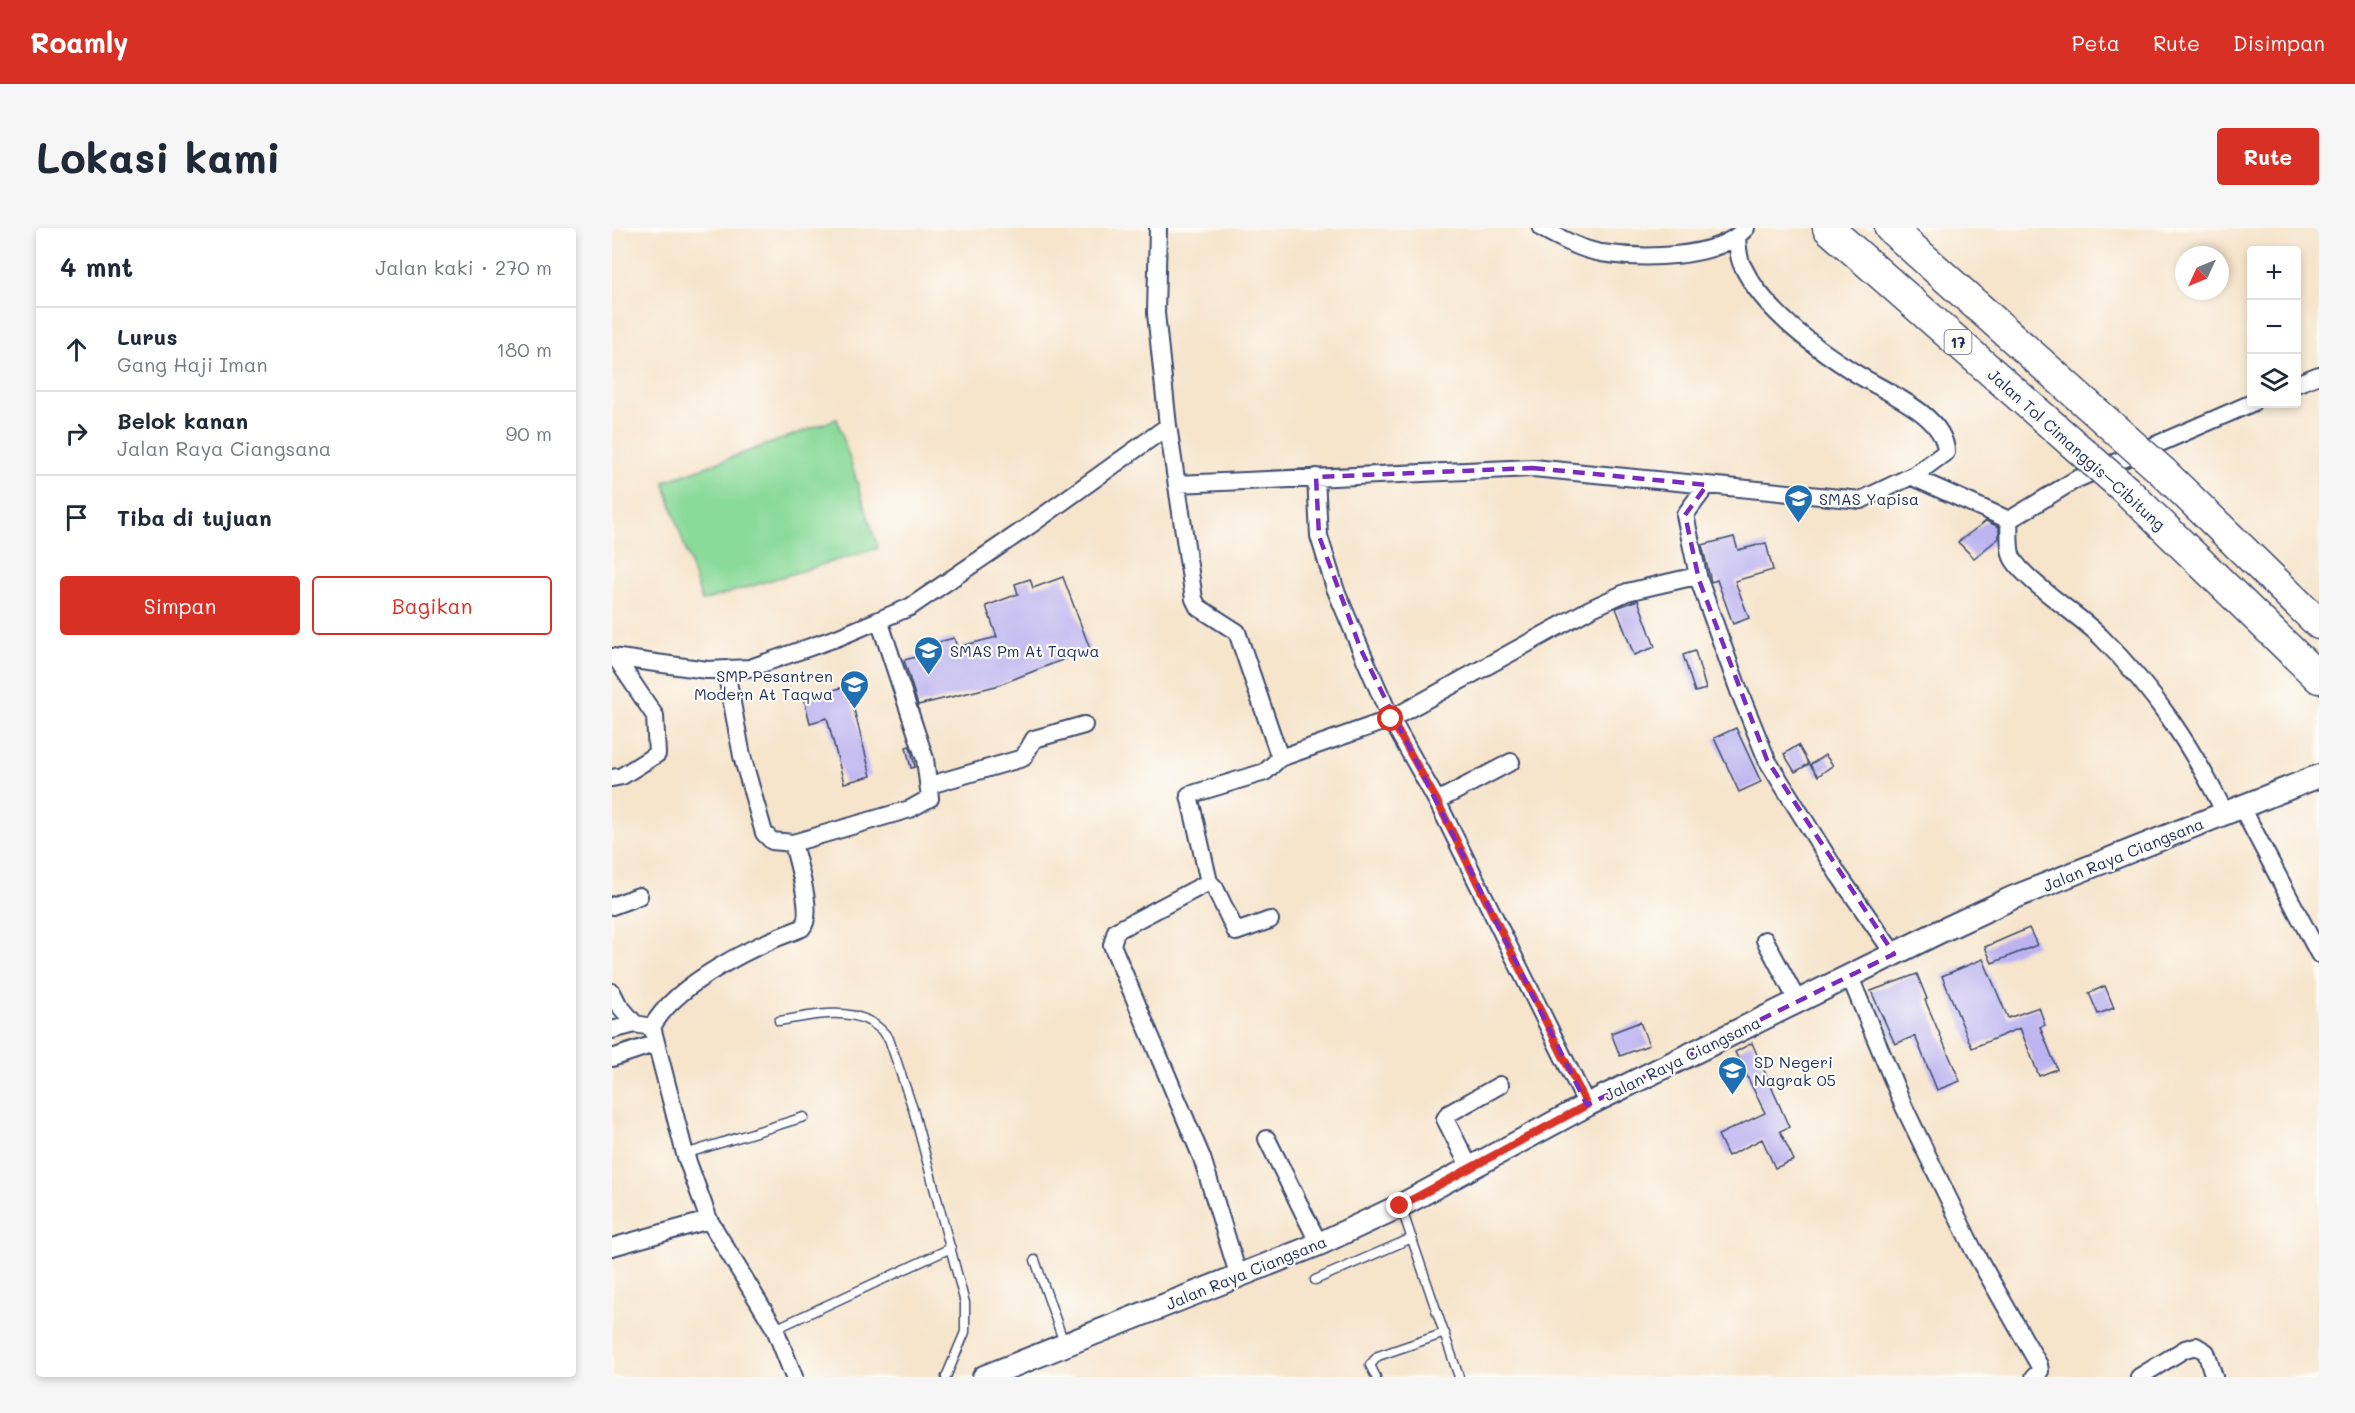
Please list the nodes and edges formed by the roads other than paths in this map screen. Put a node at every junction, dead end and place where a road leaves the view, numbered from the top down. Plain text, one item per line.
1 (1158, 228) edge
2 (1541, 228) edge
3 (1828, 228) edge
4 (1890, 228) edge
5 (1741, 233) edge
6 (2319, 375) edge
7 (2301, 382) edge
8 (2247, 405) edge
9 (1168, 426) junction
10 (1916, 474) junction
11 (1316, 477) junction
12 (1177, 484) junction
13 (1707, 485) junction
14 (2009, 520) junction
15 (1699, 580) junction
16 (879, 620) junction
17 (2319, 624) edge
18 (614, 658) edge
19 (726, 671) junction
20 (2319, 678) edge
21 (1391, 719) junction
22 (1084, 725) dead end
23 (1280, 758) junction
24 (1511, 762) dead end
25 (2319, 776) edge
26 (612, 778) edge
27 (930, 785) junction
28 (1437, 801) junction
29 (2233, 809) junction
30 (793, 843) junction
31 (1209, 882) junction
32 (639, 896) dead end
33 (612, 906) edge
34 (1270, 920) dead end
35 (1765, 940) dead end
36 (1894, 954) junction
37 (2319, 954) edge
38 (1850, 977) junction
39 (612, 992) edge
40 (1798, 1002) junction
41 (779, 1022) dead end
42 (635, 1024) junction
43 (612, 1030) edge
44 (653, 1035) junction
45 (612, 1058) edge
46 (1500, 1085) dead end
47 (1587, 1105) junction
48 (804, 1117) dead end
49 (1268, 1139) dead end
50 (685, 1154) junction
51 (1470, 1168) junction
52 (1400, 1206) junction
53 (709, 1220) junction
54 (1412, 1238) junction
55 (1319, 1244) junction
56 (612, 1247) edge
57 (951, 1248) junction
58 (1035, 1260) dead end
59 (1239, 1277) junction
60 (1315, 1280) dead end
61 (775, 1329) junction
62 (1445, 1333) junction
63 (1064, 1344) junction
64 (1009, 1372) edge
65 (794, 1377) edge
66 (946, 1377) edge
67 (984, 1377) edge
68 (1376, 1377) edge
69 (1460, 1377) edge
70 (2034, 1377) edge
71 (2139, 1377) edge
72 (2214, 1377) edge

1 - 9 street
2 - 5 street
3 - 20 highway, Jalan Tol Cimanggis–Cibitung / 17, bridge
4 - 17 highway, 17, bridge
5 - 10 street
6 - 7 street
8 - 14 street
9 - 12 street
9 - 16 street
10 - 13 street
10 - 14 street
11 - 12 street
11 - 13 street
11 - 21 street
12 - 23 street
13 - 15 street
14 - 29 street
15 - 21 street
15 - 36 street
16 - 19 street
16 - 27 street
18 - 19 street
18 - 26 street
19 - 30 street
21 - 23 street
21 - 28 street
22 - 27 street
23 - 31 street
24 - 28 street
25 - 29 main road, Jalan Raya Ciangsana
27 - 30 street
28 - 47 street
29 - 36 main road, Jalan Raya Ciangsana
29 - 37 street
30 - 44 street
31 - 34 street
31 - 59 street
32 - 33 street
35 - 40 street
36 - 38 main road, Jalan Raya Ciangsana
38 - 40 main road, Jalan Raya Ciangsana
38 - 70 street
39 - 42 street
40 - 47 main road, Jalan Raya Ciangsana
41 - 57 lane
42 - 43 street
42 - 44 street
44 - 45 street
44 - 50 street
46 - 51 street
47 - 51 main road, Jalan Raya Ciangsana
48 - 50 lane
49 - 55 street
50 - 53 street
51 - 52 main road, Jalan Raya Ciangsana
52 - 54 lane
52 - 55 main road, Jalan Raya Ciangsana
53 - 56 street
53 - 61 street
54 - 60 lane
54 - 62 lane
55 - 59 main road, Jalan Raya Ciangsana
57 - 61 lane
57 - 66 lane
58 - 63 lane
59 - 63 main road, Jalan Raya Ciangsana
61 - 65 street
62 - 68 lane
62 - 69 lane
63 - 64 main road, Jalan Raya Ciangsana
64 - 67 main road, Jalan Raya Ciangsana
71 - 72 street

